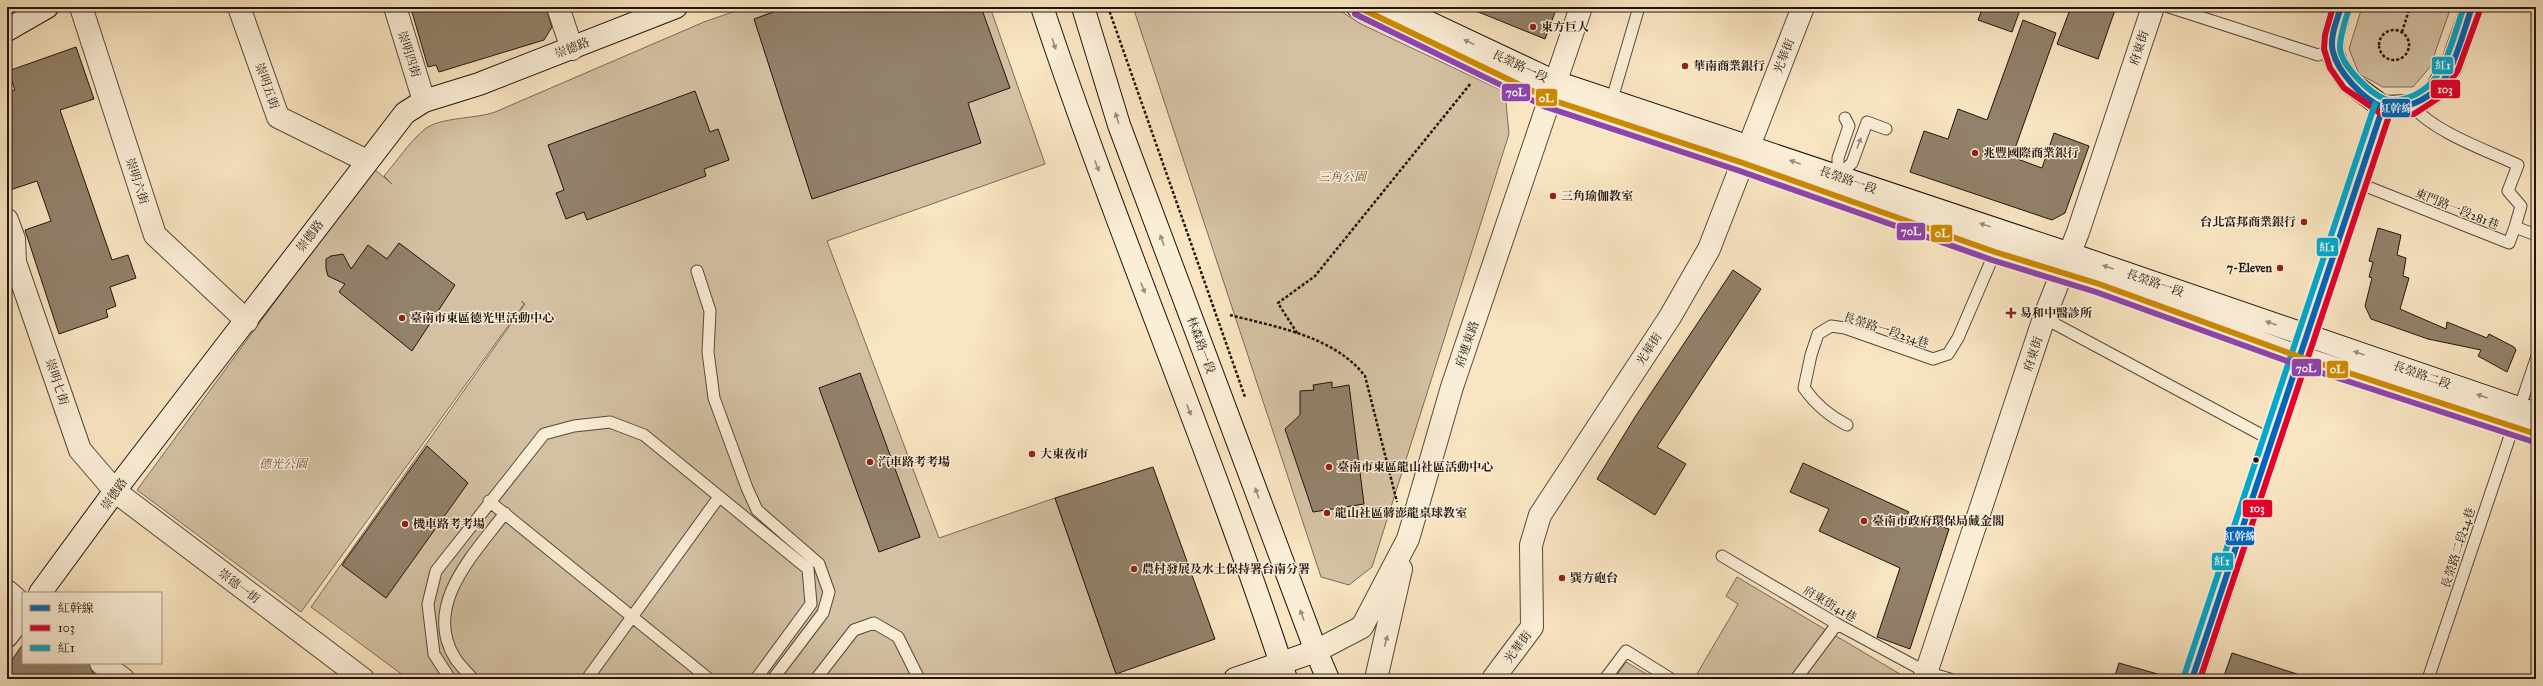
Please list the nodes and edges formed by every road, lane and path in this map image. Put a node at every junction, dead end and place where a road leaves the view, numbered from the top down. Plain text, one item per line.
1 (47, 7) edge
2 (81, 7) edge
3 (239, 7) edge
4 (394, 7) edge
5 (558, 7) edge
6 (676, 7) edge
7 (1042, 7) edge
8 (1083, 7) edge
9 (1108, 7) edge
10 (1358, 7) edge
11 (1396, 7) edge
12 (1581, 7) edge
13 (1639, 7) edge
14 (1802, 7) edge
15 (2153, 7) edge
16 (2169, 7) edge
17 (2341, 7) edge
18 (2410, 7) edge
19 (2472, 7) edge
20 (7, 30) edge
21 (2402, 32) junction
22 (572, 49) junction
23 (2332, 50) junction
24 (1472, 83) dead end
25 (1552, 90) junction
26 (1612, 99) junction
27 (424, 101) junction
28 (2412, 106) junction
29 (2382, 107) junction
30 (1845, 118) dead end
31 (1886, 129) dead end
32 (1746, 155) junction
33 (367, 162) junction
34 (1838, 176) junction
35 (2358, 183) junction
36 (7, 220) edge
37 (2515, 227) junction
38 (2536, 235) edge
39 (1995, 252) junction
40 (10, 261) edge
41 (2066, 263) junction
42 (697, 271) dead end
43 (1230, 315) dead end
44 (2044, 318) junction
45 (247, 320) junction
46 (1297, 333) junction
47 (2308, 336) junction
48 (2300, 357) junction
49 (2536, 359) edge
50 (1248, 405) dead end
51 (2523, 416) edge
52 (1847, 425) dead end
53 (2536, 434) edge
54 (2273, 441) junction
55 (2536, 445) edge
56 (116, 492) junction
57 (719, 498) junction
58 (489, 501) junction
59 (1398, 509) dead end
60 (505, 513) junction
61 (1408, 540) junction
62 (1722, 556) dead end
63 (7, 590) edge
64 (41, 592) edge
65 (22, 604) edge
66 (22, 616) edge
67 (634, 618) junction
68 (1837, 624) junction
69 (7, 636) edge
70 (1316, 651) junction
71 (102, 664) edge
72 (1284, 671) edge
73 (1925, 675) edge
74 (123, 679) edge
75 (363, 679) edge
76 (450, 679) edge
77 (473, 679) edge
78 (587, 679) edge
79 (710, 679) edge
80 (756, 679) edge
81 (773, 679) edge
82 (816, 679) edge
83 (919, 679) edge
84 (1235, 679) edge
85 (1328, 679) edge
86 (1376, 679) edge
87 (1493, 679) edge
88 (1606, 679) edge
89 (1671, 679) edge
90 (1796, 679) edge
91 (1950, 679) edge
92 (2192, 679) edge
93 (2428, 679) edge

1 - 20 street
2 - 45 street, 崇明六街
3 - 33 street, 崇明五街
4 - 27 street, 崇明四街
5 - 22 street
6 - 22 street, 崇德路
7 -> 72 street
70 -> 8 street, 林森路一段
9 - 50 path
10 - 25 street, 長榮路一段
25 -> 11 street, 長榮路一段
12 - 25 street, 府連東路
13 - 26 lane
14 - 32 street, 光華街
15 - 41 street, 府東街
16 - 23 lane
17 - 23 street
18 - 21 path
19 - 28 street
21 - 21 path
22 - 27 street, 崇德路
23 - 29 street
24 - 46 path
25 - 26 street, 長榮路一段
25 - 32 street, 長榮路一段
25 - 61 street, 府連東路
26 - 32 street, 長榮路一段
27 - 33 street, 崇德路
28 - 29 street
28 - 37 lane
29 - 35 street
30 - 34 lane
34 -> 31 lane
34 -> 32 street, 長榮路一段
32 - 39 street, 長榮路一段
32 - 87 street, 光華街
33 - 45 street, 崇德路
41 -> 34 street, 長榮路一段
35 - 37 lane, 東門路一段281巷
35 - 47 street
36 - 40 street, 崇明七街
37 - 38 lane, 東門路一段281巷
39 - 41 street, 長榮路一段
39 - 52 lane, 長榮路一段234巷
40 - 56 street, 崇明七街
41 - 44 street, 府東街
47 -> 41 street, 長榮路一段
41 - 48 street, 長榮路一段
42 - 81 lane
43 - 46 path
44 - 54 lane
44 - 73 street, 府東街
45 - 56 street, 崇德路
46 - 59 path
47 - 48 street
51 -> 47 street, 長榮路二段
48 - 51 street, 長榮路二段
48 - 54 street
49 - 51 lane, 長榮路二段24巷
51 - 53 street, 長榮路二段
51 - 55 lane
51 - 93 lane, 長榮路二段24巷
54 - 92 street
56 - 64 street, 崇德路
56 - 75 street, 崇德一街
57 - 58 lane
57 - 67 lane
57 - 80 lane
58 - 60 lane
58 - 76 lane
60 - 67 lane
60 - 77 lane
61 - 70 street, 府連東路
86 -> 61 street
62 - 68 lane, 府東街41巷
63 - 65 street
66 - 69 street
67 - 78 lane
67 - 79 lane
68 - 73 lane, 府東街41巷
68 - 90 lane
70 - 72 street, 府連東路
70 - 85 street, 林森路一段
71 - 74 street
72 - 84 street, 府連東路
73 - 91 lane, 府東街41巷
82 - 83 lane
88 - 89 lane

